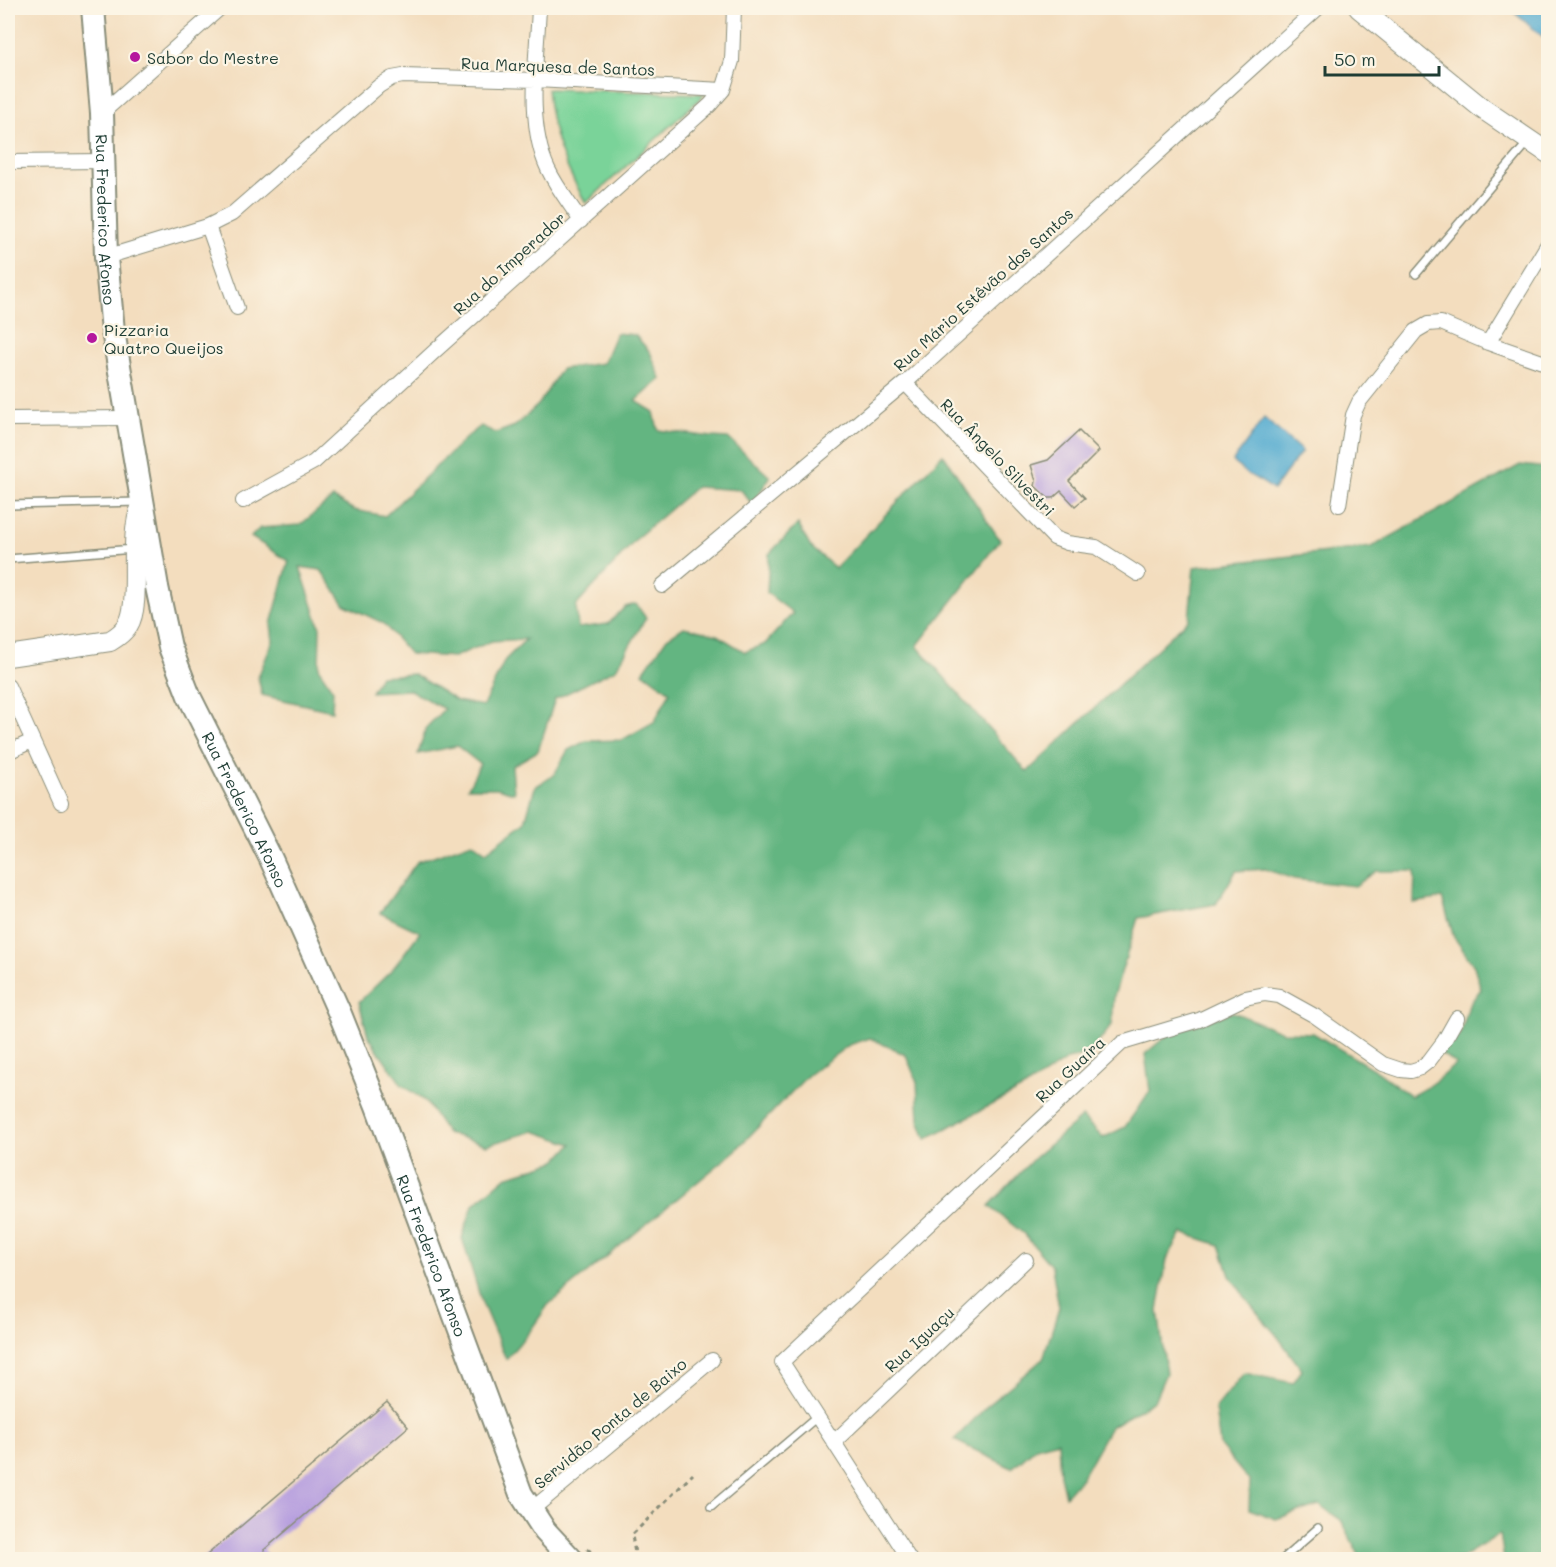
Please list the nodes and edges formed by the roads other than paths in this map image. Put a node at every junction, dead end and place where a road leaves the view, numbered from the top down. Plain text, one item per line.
1 (93, 8) edge
2 (220, 8) edge
3 (539, 8) edge
4 (734, 8) edge
5 (1318, 8) edge
6 (1359, 8) edge
7 (536, 80) junction
8 (723, 90) junction
9 (102, 113) junction
10 (1529, 141) junction
11 (1548, 153) edge
12 (103, 161) junction
13 (8, 162) edge
14 (581, 220) junction
15 (208, 226) junction
16 (1548, 244) edge
17 (106, 257) junction
18 (1416, 274) dead end
19 (237, 308) dead end
20 (1488, 342) junction
21 (1548, 364) edge
22 (905, 383) junction
23 (127, 418) junction
24 (8, 419) edge
25 (243, 501) dead end
26 (143, 502) junction
27 (8, 505) edge
28 (1339, 505) dead end
29 (135, 549) junction
30 (8, 559) edge
31 (1138, 574) dead end
32 (662, 586) dead end
33 (8, 657) edge
34 (8, 686) edge
35 (32, 741) junction
36 (8, 752) edge
37 (61, 803) dead end
38 (1457, 1018) dead end
39 (1026, 1260) dead end
40 (712, 1360) dead end
41 (817, 1417) junction
42 (834, 1442) junction
43 (711, 1506) dead end
44 (530, 1511) junction
45 (1318, 1528) dead end
46 (572, 1560) edge
47 (910, 1560) edge
48 (1282, 1560) edge

1 - 9 main road, Rua Frederico Afonso
2 - 9 street
3 - 7 street
4 - 8 street, Rua do Imperador
5 - 22 street, Rua Mário Estêvão dos Santos
6 - 10 main road
7 - 8 street, Rua Marquesa de Santos
7 - 14 street
7 - 15 street, Rua Marquesa de Santos
8 - 14 street, Rua do Imperador
9 - 12 main road, Rua Frederico Afonso
10 - 11 main road
10 - 18 lane
12 - 13 street
12 - 17 main road, Rua Frederico Afonso
14 - 25 street, Rua do Imperador
15 - 17 street
15 - 19 street
16 - 20 street
17 - 23 main road, Rua Frederico Afonso
20 - 21 street
20 - 28 street
22 - 31 street, Rua Ângelo Silvestri
22 - 32 street, Rua Mário Estêvão dos Santos
23 - 24 street
23 - 26 main road, Rua Frederico Afonso
26 - 27 lane
26 - 29 main road
26 - 44 main road, Rua Frederico Afonso
29 - 30 lane
29 - 33 main road
34 - 35 street
35 - 36 street
35 - 37 street
38 - 41 street, Rua Guaíra
39 - 42 street, Rua Iguaçu
40 - 44 street, Servidão Ponta de Baixo
41 - 42 street
41 - 43 lane
42 - 47 street
44 - 46 main road, Rua Frederico Afonso
45 - 48 lane

